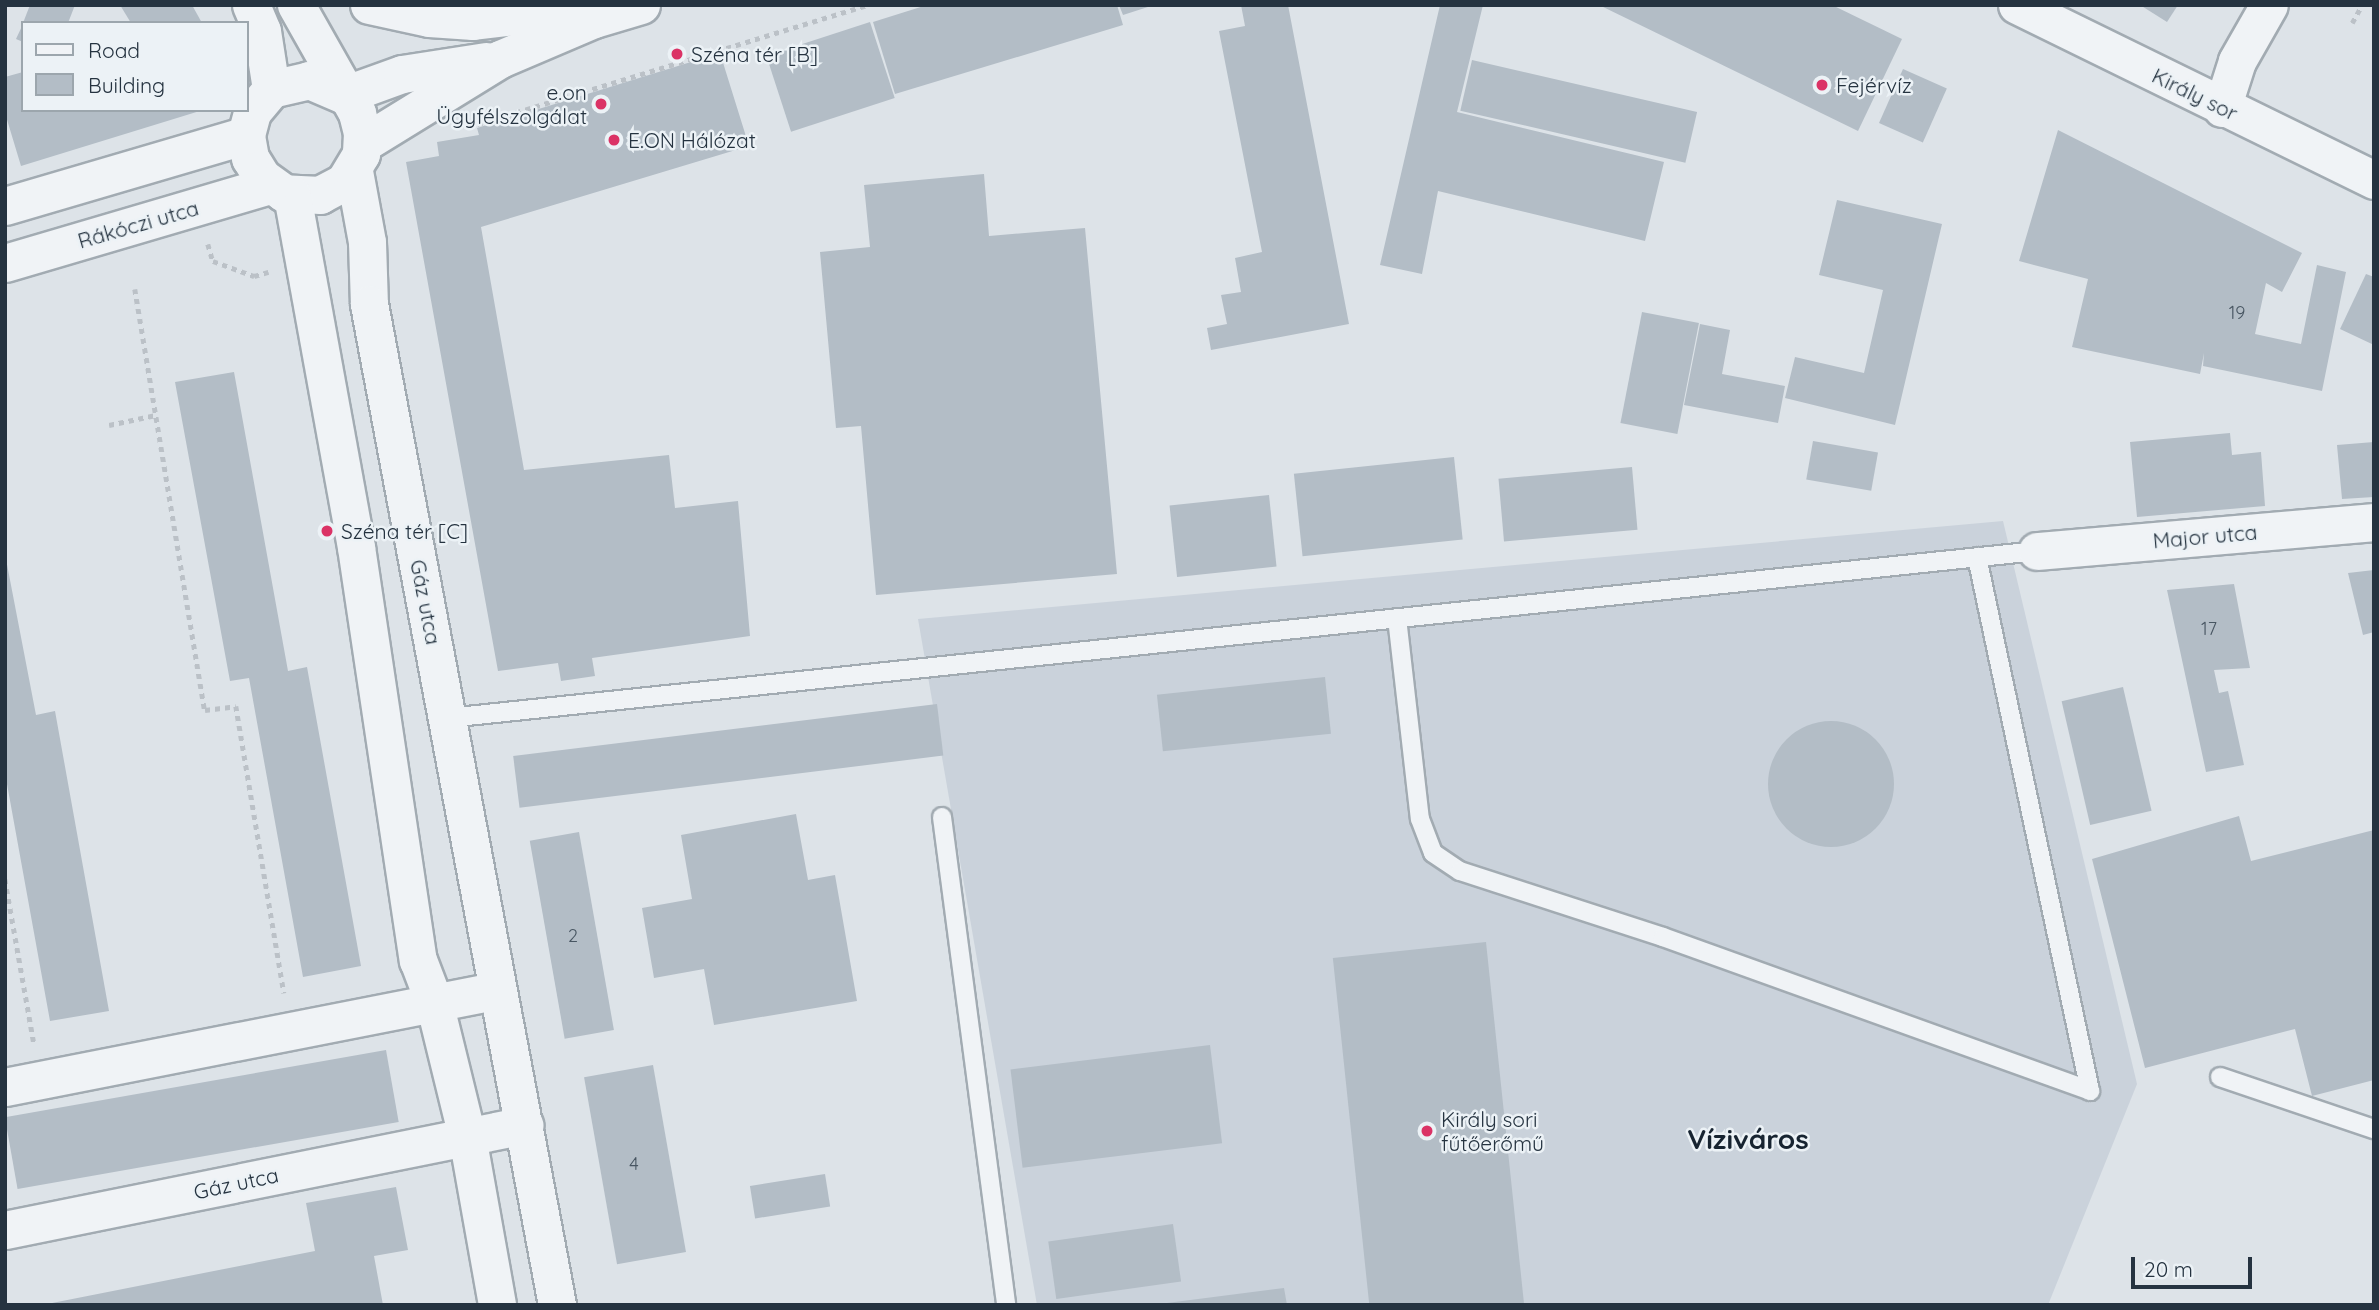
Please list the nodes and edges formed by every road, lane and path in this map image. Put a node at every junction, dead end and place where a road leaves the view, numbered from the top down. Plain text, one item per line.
1 (251, 5) edge
2 (296, 5) edge
3 (369, 5) edge
4 (641, 5) edge
5 (868, 5) edge
6 (2017, 5) edge
7 (2269, 5) edge
8 (2362, 5) edge
9 (594, 19) junction
10 (2352, 23) dead end
11 (500, 59) junction
12 (271, 89) junction
13 (344, 95) junction
14 (2222, 108) junction
15 (463, 128) dead end
16 (246, 135) junction
17 (358, 157) junction
18 (2374, 180) edge
19 (281, 190) junction
20 (5, 206) edge
21 (214, 261) dead end
22 (306, 262) junction
23 (5, 263) edge
24 (135, 289) dead end
25 (156, 415) junction
26 (109, 425) dead end
27 (2374, 522) edge
28 (2037, 551) joint
29 (1977, 557) junction
30 (1396, 618) junction
31 (448, 718) junction
32 (942, 817) dead end
33 (5, 879) edge
34 (495, 991) junction
35 (435, 1003) junction
36 (291, 1032) junction
37 (2220, 1077) dead end
38 (41, 1080) junction
39 (5, 1087) edge
40 (525, 1125) junction
41 (2374, 1129) edge
42 (467, 1136) junction
43 (5, 1230) edge
44 (497, 1305) edge
45 (557, 1305) edge
46 (1005, 1305) edge

1 - 12 street
2 - 13 street
3 - 9 street
4 - 9 street
5 - 15 path
6 - 14 street, Király sor
7 - 14 street
8 - 10 path
9 - 11 street
11 - 13 street
11 - 17 street
12 - 13 street
12 - 16 street
13 - 17 street
14 - 18 street, Király sor
16 - 19 street
16 - 20 street
17 - 19 street
17 - 31 street, Gáz utca
19 - 22 street
19 - 23 street, Rákóczi utca
21 - 22 path
22 - 35 street
24 - 25 path
25 - 26 path
25 - 36 path
27 - 28 street, Major utca
28 - 29 lane
29 - 30 lane
29 - 30 lane
30 - 31 lane
31 - 34 street, Gáz utca
32 - 46 lane
33 - 38 path
34 - 35 street
34 - 40 street, Gáz utca
35 - 36 street
35 - 42 street
36 - 38 street
37 - 41 lane
38 - 39 street
40 - 42 street, Gáz utca
40 - 45 street, Gáz utca
42 - 43 street, Gáz utca
42 - 44 street

